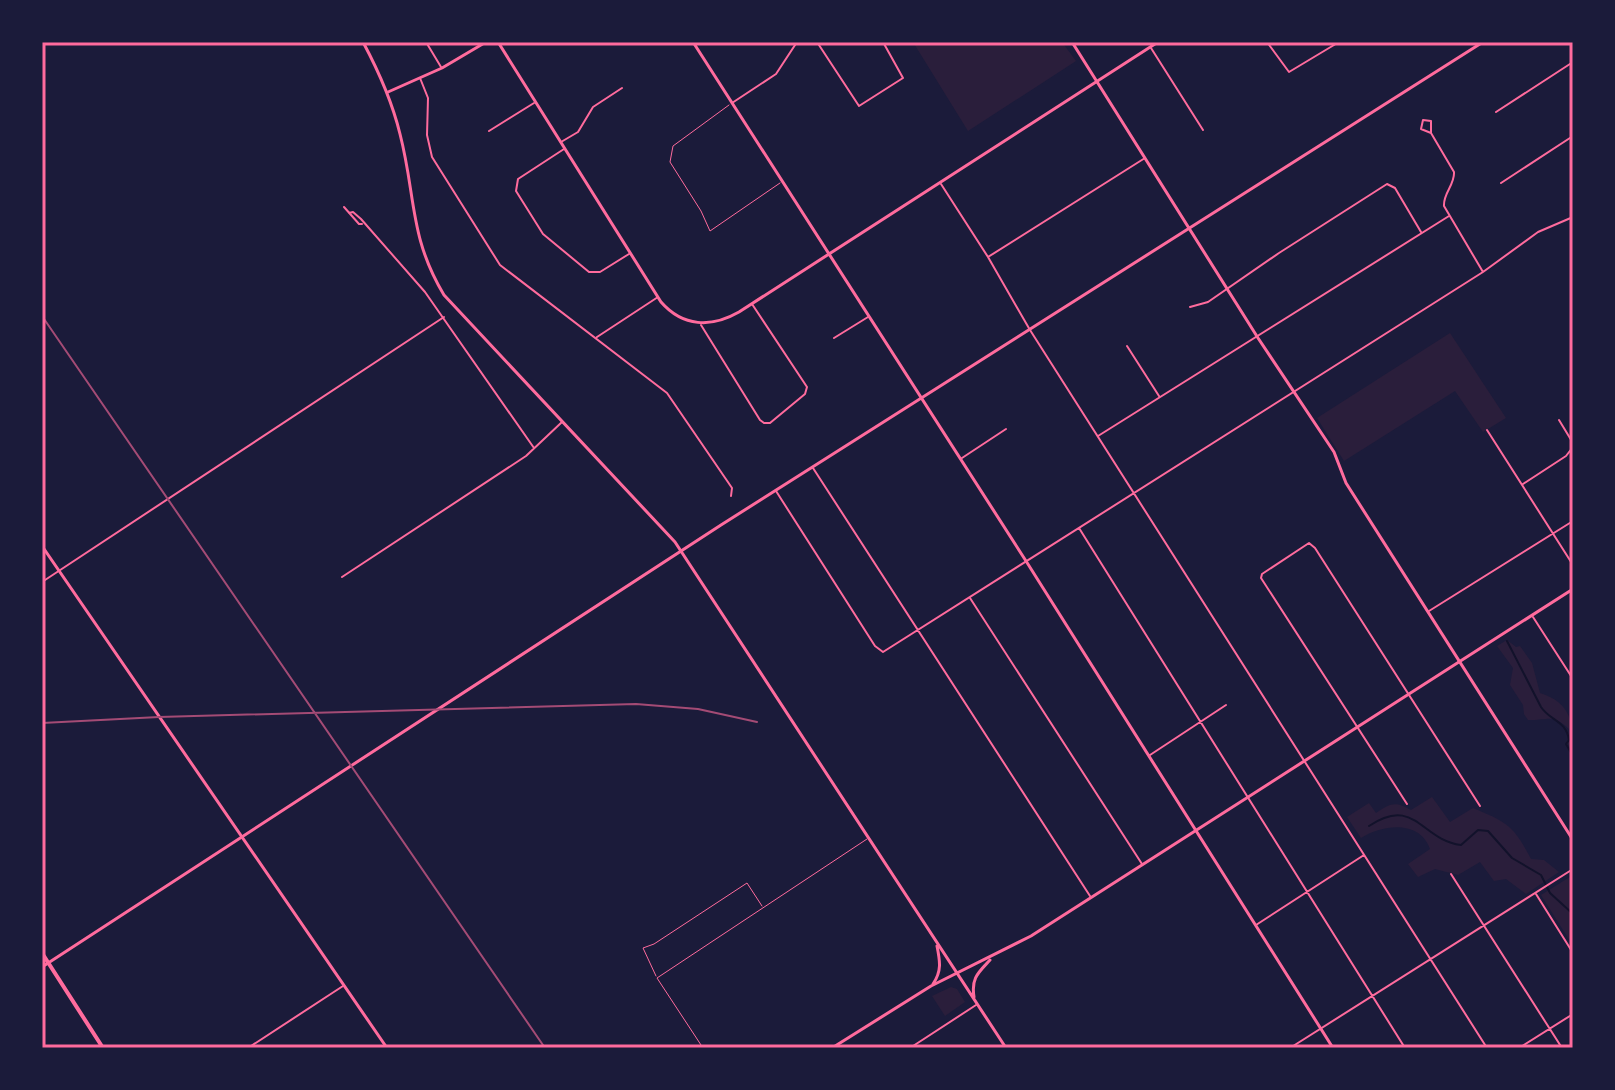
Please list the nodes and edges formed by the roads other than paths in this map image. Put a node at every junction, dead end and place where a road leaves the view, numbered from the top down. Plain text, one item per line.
1 (363, 42) edge
2 (426, 42) edge
3 (486, 42) edge
4 (498, 42) edge
5 (693, 42) edge
6 (797, 42) edge
7 (817, 42) edge
8 (883, 42) edge
9 (1072, 42) edge
10 (1158, 42) edge
11 (1267, 42) edge
12 (1330, 42) edge
13 (1339, 42) edge
14 (1483, 42) edge
15 (1150, 47) junction
16 (1332, 47) junction
17 (1573, 62) edge
18 (442, 68) junction
19 (420, 78) junction
20 (1098, 81) junction
21 (622, 88) dead end
22 (388, 92) junction
23 (535, 102) junction
24 (732, 103) junction
25 (1496, 112) dead end
26 (1203, 130) dead end
27 (489, 131) dead end
28 (1431, 133) dead end
29 (1573, 136) edge
30 (560, 143) junction
31 (564, 149) junction
32 (1146, 157) junction
33 (783, 182) junction
34 (940, 183) junction
35 (1501, 183) dead end
36 (344, 207) dead end
37 (1449, 216) junction
38 (1573, 217) edge
39 (1190, 229) junction
40 (1421, 233) junction
41 (630, 254) junction
42 (829, 254) junction
43 (988, 257) junction
44 (1483, 272) junction
45 (1227, 290) junction
46 (658, 297) junction
47 (752, 304) junction
48 (1190, 307) dead end
49 (869, 316) junction
50 (444, 317) junction
51 (701, 324) junction
52 (1030, 330) junction
53 (596, 338) junction
54 (834, 338) dead end
55 (1258, 338) junction
56 (1127, 346) dead end
57 (1293, 392) junction
58 (1160, 397) junction
59 (921, 398) junction
60 (1559, 420) dead end
61 (562, 422) junction
62 (1006, 429) dead end
63 (1487, 430) dead end
64 (1098, 436) junction
65 (1573, 445) edge
66 (534, 448) junction
67 (961, 458) junction
68 (813, 467) junction
69 (1522, 484) junction
70 (775, 491) junction
71 (1134, 493) junction
72 (731, 496) dead end
73 (1573, 521) edge
74 (1079, 528) junction
75 (1553, 534) junction
76 (42, 546) edge
77 (681, 551) junction
78 (1026, 561) junction
79 (1573, 565) edge
80 (59, 571) junction
81 (342, 577) dead end
82 (42, 582) edge
83 (1573, 589) edge
84 (970, 598) junction
85 (1428, 612) junction
86 (1533, 616) junction
87 (918, 631) junction
88 (1460, 662) junction
89 (1573, 679) edge
90 (1409, 694) junction
91 (1226, 705) dead end
92 (1201, 721) junction
93 (1358, 726) junction
94 (1149, 755) junction
95 (1304, 761) junction
96 (1249, 796) junction
97 (1407, 804) dead end
98 (1480, 806) dead end
99 (1195, 832) junction
100 (241, 837) junction
101 (869, 838) junction
102 (1573, 840) edge
103 (1364, 855) junction
104 (1143, 865) junction
105 (1573, 869) edge
106 (1451, 874) dead end
107 (1307, 893) junction
108 (1535, 893) junction
109 (1091, 898) junction
110 (763, 908) junction
111 (1484, 925) junction
112 (1255, 926) junction
113 (936, 942) junction
114 (42, 953) edge
115 (1573, 953) edge
116 (993, 957) junction
117 (1430, 959) junction
118 (42, 967) edge
119 (956, 974) junction
120 (657, 978) junction
121 (344, 986) junction
122 (931, 986) junction
123 (1372, 996) junction
124 (976, 1002) junction
125 (1573, 1014) edge
126 (1321, 1029) junction
127 (1550, 1029) junction
128 (103, 1048) edge
129 (248, 1048) edge
130 (387, 1048) edge
131 (703, 1048) edge
132 (832, 1048) edge
133 (910, 1048) edge
134 (1006, 1048) edge
135 (1290, 1048) edge
136 (1333, 1048) edge
137 (1405, 1048) edge
138 (1487, 1048) edge
139 (1519, 1048) edge
140 (1562, 1048) edge

1 - 22 main road
2 - 18 street
3 - 18 main road
4 - 23 main road
5 - 24 main road
6 - 24 street
7 - 8 street
9 - 20 main road
10 - 15 main road
11 - 16 street
12 - 16 street
13 - 16 street
14 - 39 main road
15 - 20 main road
15 - 26 street
17 - 25 street
18 - 19 main road
19 - 22 main road
19 - 53 street
20 - 32 main road
20 - 34 main road
21 - 30 street
22 - 61 main road
23 - 27 street
23 - 30 main road
24 - 33 main road
24 - 33 lane
28 - 37 street
29 - 35 street
30 - 31 main road
31 - 41 main road
31 - 41 street
32 - 39 main road
32 - 43 street
33 - 42 main road
34 - 42 main road
34 - 43 street
36 - 50 street
37 - 40 street
37 - 44 street
38 - 44 street
39 - 45 main road
39 - 52 main road
40 - 45 street
40 - 55 street
41 - 46 main road
42 - 47 main road
42 - 49 main road
43 - 52 street
44 - 57 street
45 - 48 street
45 - 55 main road
46 - 51 main road
46 - 53 street
47 - 51 main road
47 - 51 street
49 - 54 street
49 - 59 main road
50 - 66 street
50 - 80 street
52 - 59 main road
52 - 64 street
53 - 72 street
55 - 57 main road
55 - 58 street
56 - 58 street
57 - 71 street
57 - 85 main road
58 - 64 street
59 - 67 main road
59 - 68 main road
60 - 65 street
61 - 66 street
61 - 77 main road
62 - 67 street
63 - 69 street
64 - 71 street
65 - 69 street
66 - 81 street
67 - 78 main road
68 - 70 main road
68 - 87 street
69 - 75 street
70 - 77 main road
70 - 87 street
71 - 74 street
71 - 95 street
73 - 75 street
74 - 78 street
74 - 92 street
75 - 79 street
75 - 85 street
76 - 80 main road
77 - 100 main road
77 - 101 main road
78 - 84 street
78 - 94 main road
80 - 82 street
80 - 100 main road
83 - 86 main road
84 - 87 street
84 - 104 street
85 - 88 main road
86 - 88 main road
86 - 89 street
87 - 109 street
88 - 90 main road
88 - 102 main road
90 - 93 main road
90 - 93 street
90 - 98 street
91 - 92 street
92 - 94 street
92 - 96 street
93 - 95 main road
93 - 97 street
94 - 99 main road
95 - 96 main road
95 - 103 street
96 - 99 main road
96 - 107 street
99 - 104 main road
99 - 112 main road
100 - 118 main road
100 - 121 main road
101 - 110 lane
101 - 113 main road
103 - 107 street
103 - 117 street
104 - 109 main road
105 - 108 street
106 - 111 street
107 - 112 street
107 - 123 street
108 - 111 street
108 - 115 street
109 - 116 main road
110 - 120 lane
110 - 120 lane
111 - 117 street
111 - 127 street
112 - 126 main road
113 - 119 main road
113 - 122 main road
114 - 128 highway
116 - 119 main road
116 - 124 main road
117 - 123 street
117 - 138 street
119 - 122 main road
119 - 124 main road
120 - 131 lane
121 - 129 street
121 - 130 main road
122 - 132 main road
123 - 126 street
123 - 137 street
124 - 133 street
124 - 134 main road
125 - 127 street
126 - 135 street
126 - 136 main road
127 - 139 street
127 - 140 street

